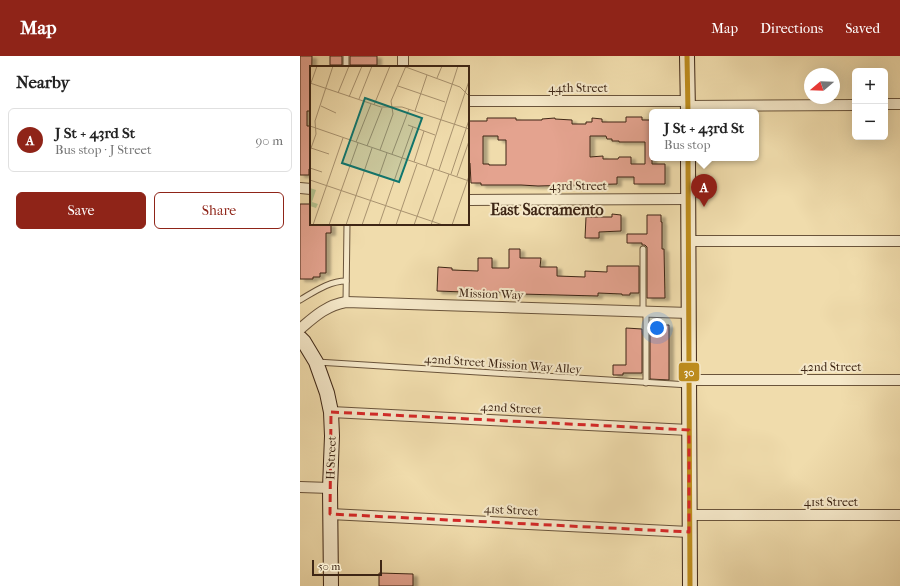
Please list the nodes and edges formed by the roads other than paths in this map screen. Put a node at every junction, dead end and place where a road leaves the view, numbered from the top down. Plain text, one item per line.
1 (688, 56) edge
2 (469, 101) edge
3 (888, 104) edge
4 (900, 104) edge
5 (852, 105) edge
6 (688, 106) edge
7 (688, 161) edge
8 (688, 199) junction
9 (469, 200) edge
10 (347, 225) edge
11 (688, 241) junction
12 (900, 241) edge
13 (643, 249) dead end
14 (346, 281) junction
15 (300, 300) edge
16 (346, 302) junction
17 (644, 312) junction
18 (689, 313) junction
19 (300, 329) edge
20 (300, 338) edge
21 (316, 362) junction
22 (900, 380) edge
23 (646, 383) junction
24 (689, 383) junction
25 (331, 412) junction
26 (689, 430) junction
27 (300, 487) edge
28 (330, 488) junction
29 (330, 514) junction
30 (689, 515) junction
31 (900, 516) edge
32 (690, 532) junction
33 (330, 586) edge
34 (690, 586) edge

1 - 6 main road
2 - 6 street, 44th Street
3 - 4 street
5 - 6 street, 44th Street
7 - 8 main road
8 - 9 street, 43rd Street
8 - 11 main road
10 - 14 lane
11 - 12 street
11 - 18 main road
13 - 17 lane
14 - 15 lane
14 - 16 lane
16 - 17 street, Mission Way
16 - 19 street, Mission Way
17 - 18 street, Mission Way
17 - 23 lane
18 - 24 main road
20 - 21 main road, H Street
21 - 23 lane, 42nd Street Mission Way Alley
21 - 25 main road, H Street
22 - 24 street, 42nd Street
23 - 24 lane, 42nd Street Mission Way Alley
24 - 26 main road
25 - 26 street, 42nd Street
25 - 28 main road, H Street
26 - 30 main road
27 - 28 street
28 - 29 main road, H Street
29 - 32 street, 41st Street
29 - 33 main road, H Street
30 - 31 street, 41st Street
30 - 32 main road
32 - 34 main road

